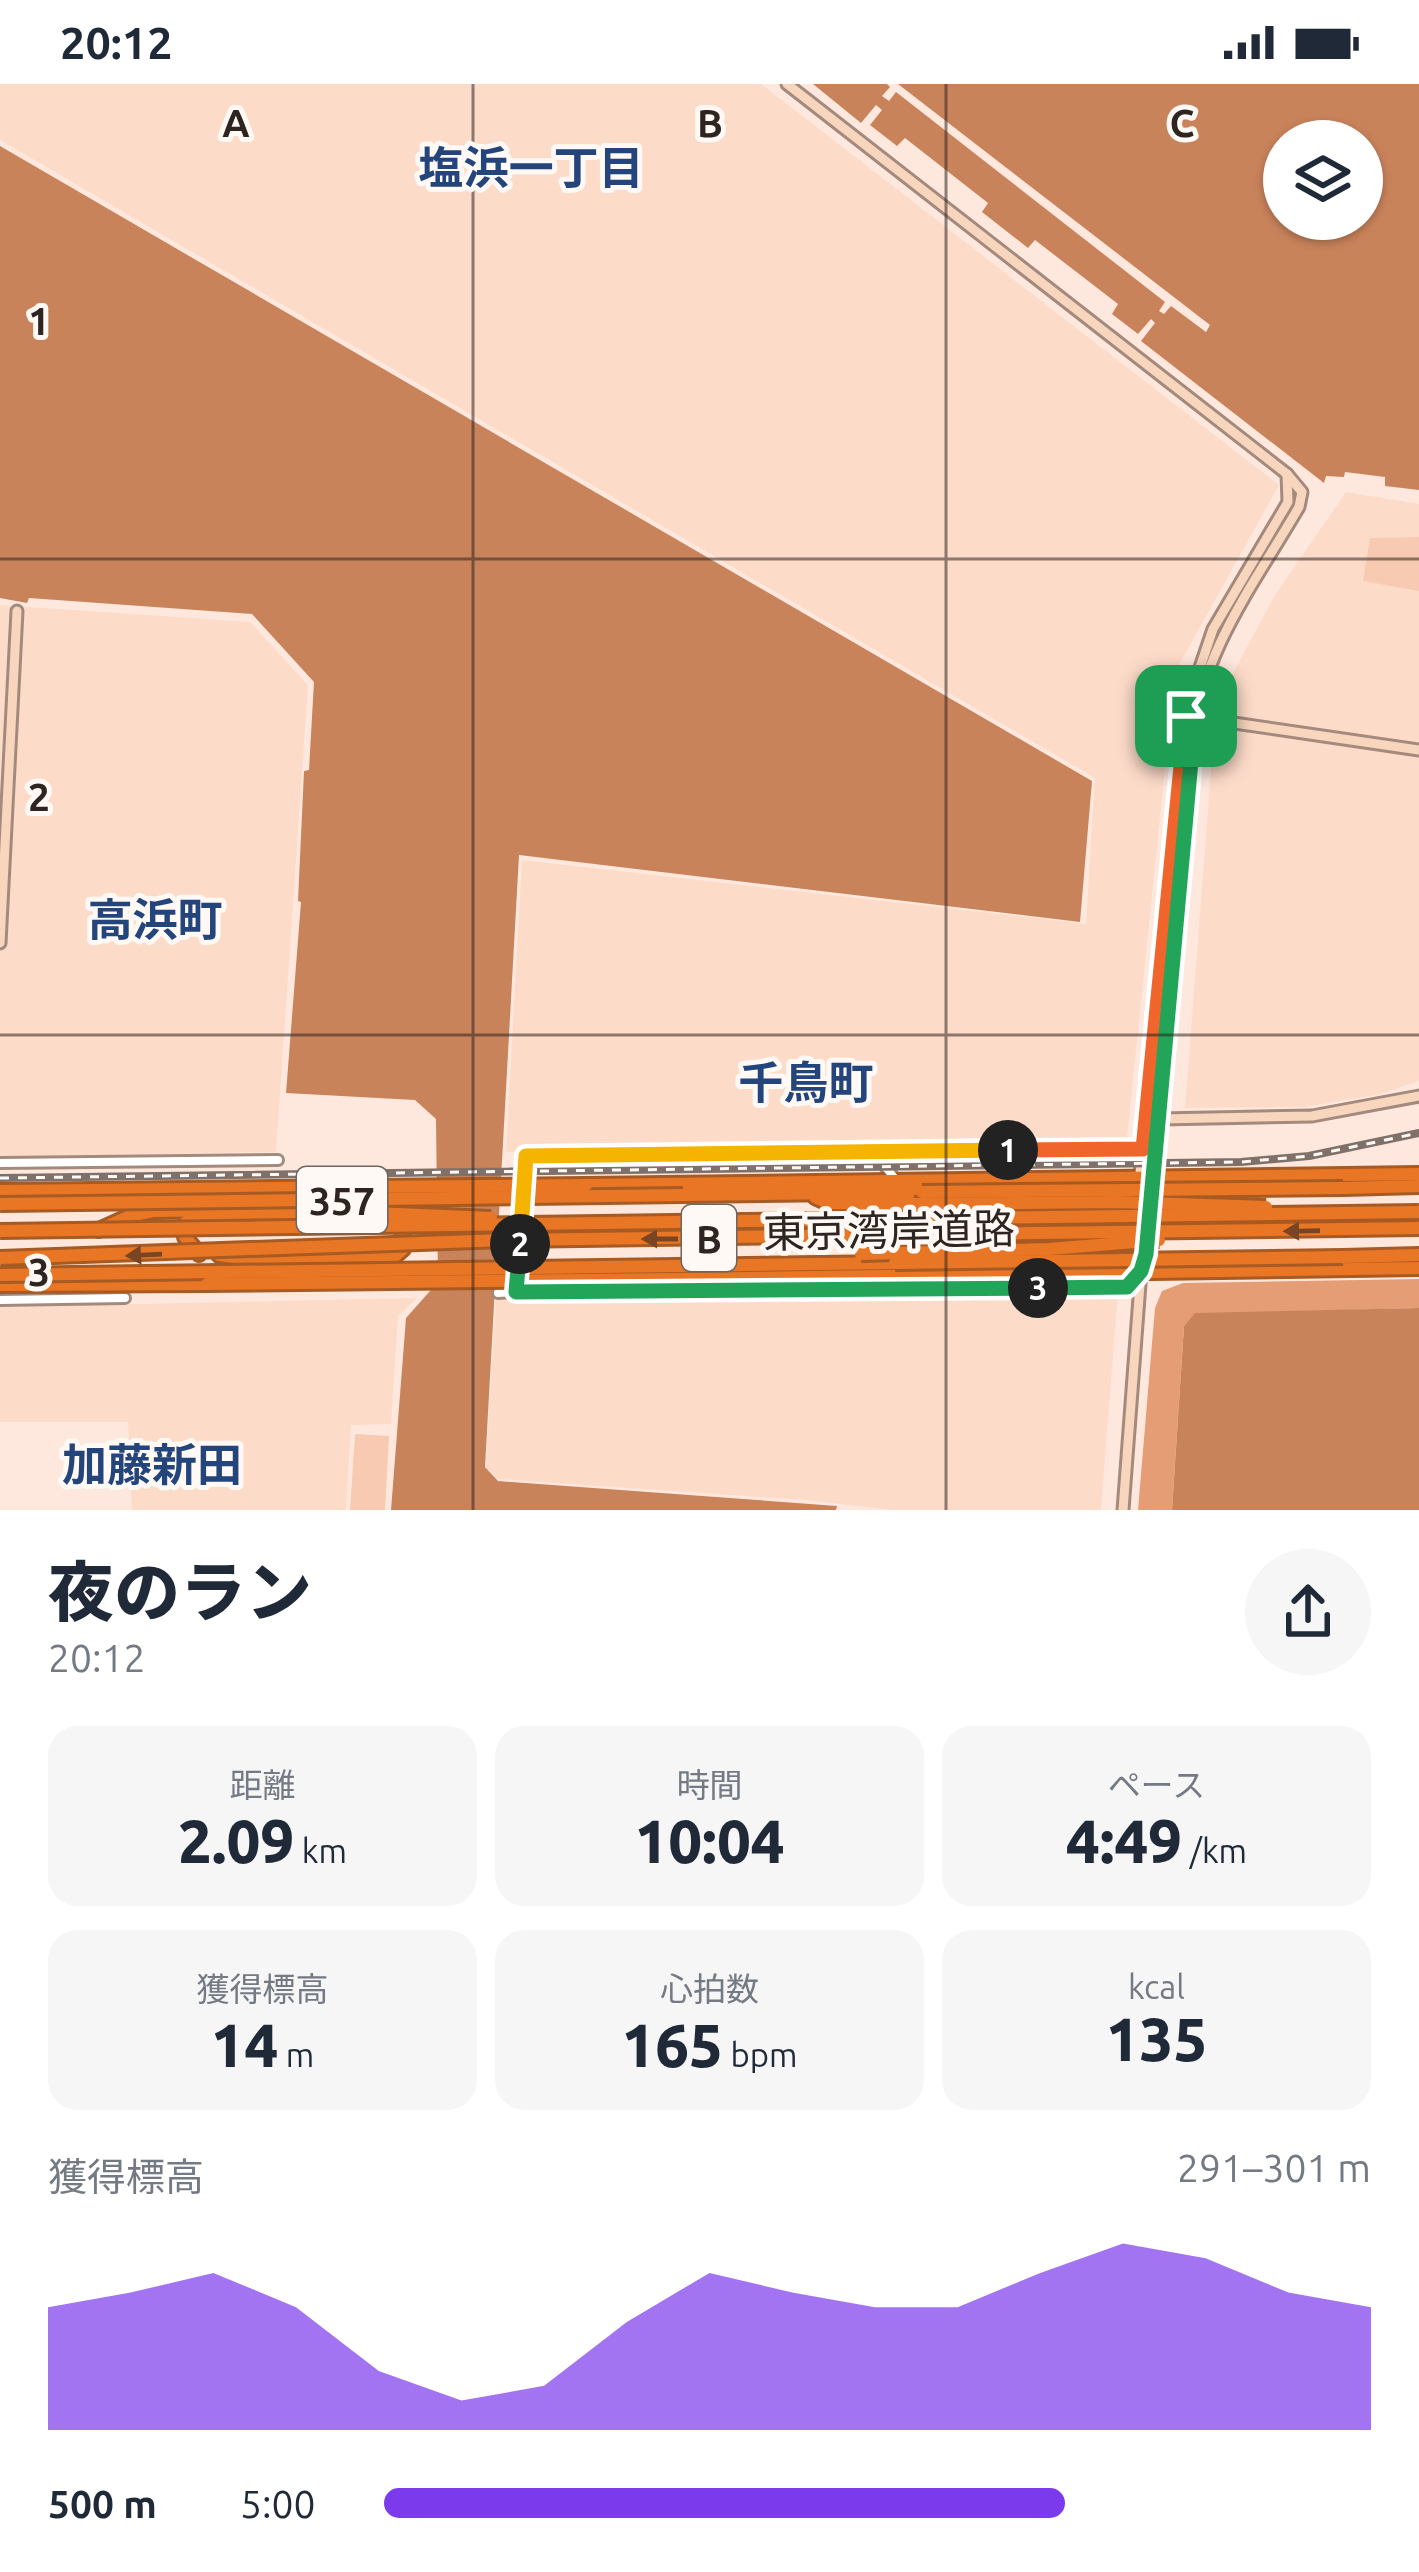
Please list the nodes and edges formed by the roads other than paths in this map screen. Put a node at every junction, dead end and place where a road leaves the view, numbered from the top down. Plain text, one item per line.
1 (788, 84) edge
2 (16, 611) dead end
3 (1190, 717) junction
4 (1419, 750) edge
5 (1180, 805) junction
6 (1168, 860) junction
7 (1181, 861) junction
8 (1, 895) edge
9 (0, 944) edge
10 (1165, 980) junction
11 (1153, 1056) junction
12 (1165, 1057) junction
13 (1419, 1096) edge
14 (1160, 1119) junction
15 (1143, 1149) junction
16 (873, 1152) junction
17 (278, 1160) dead end
18 (0, 1163) edge
19 (1419, 1174) edge
20 (1138, 1178) junction
21 (1154, 1178) junction
22 (897, 1181) junction
23 (361, 1186) junction
24 (1419, 1186) edge
25 (683, 1189) junction
26 (0, 1191) edge
27 (562, 1197) junction
28 (918, 1198) junction
29 (0, 1204) edge
30 (1419, 1212) edge
31 (1390, 1213) junction
32 (518, 1224) junction
33 (1419, 1228) edge
34 (99, 1230) junction
35 (0, 1232) edge
36 (1183, 1233) junction
37 (1419, 1255) edge
38 (0, 1258) edge
39 (717, 1265) junction
40 (519, 1267) junction
41 (1419, 1268) edge
42 (1141, 1271) junction
43 (678, 1272) junction
44 (0, 1275) edge
45 (340, 1280) junction
46 (0, 1285) edge
47 (1024, 1288) joint
48 (516, 1292) junction
49 (498, 1293) dead end
50 (125, 1298) dead end
51 (0, 1300) edge
52 (1123, 1510) edge

1 - 3 street
2 - 8 street
3 - 4 street
3 - 5 street
5 - 6 street
5 - 7 street
6 - 7 street
6 - 10 street
7 - 10 street
8 - 9 street
10 - 11 street
10 - 12 street
11 - 12 street
11 - 15 street
12 - 14 street
13 - 14 street
14 - 21 street
15 - 16 street
15 - 20 street
16 - 22 street
16 - 48 street
17 - 18 street
19 - 21 highway, 東京湾岸道路 / 357
20 - 21 highway, 東京湾岸道路 / 357
20 - 22 highway, 東京湾岸道路 / 357
20 - 42 street
21 - 42 street
22 - 25 highway, 東京湾岸道路 / 357
23 - 25 highway, 東京湾岸道路 / 357, bridge
23 - 26 highway, 東京湾岸道路 / 357
23 - 27 highway, bridge
24 - 28 highway, 東京湾岸道路, bridge
25 - 27 highway, 東京湾岸道路 / 357, bridge
25 - 28 highway, 東京湾岸道路 / 357
27 - 29 highway, 東京湾岸道路 / 357, bridge
28 - 31 highway, bridge
30 - 31 highway, B, bridge
31 - 32 highway, B, bridge
32 - 34 highway, B, bridge
32 - 34 highway, bridge
33 -> 36 highway, B, bridge
34 - 35 highway, B, bridge
36 -> 38 highway, B, bridge
36 - 39 highway, bridge
37 - 39 highway, 東京湾岸道路 / 357, bridge
39 - 43 highway, 東京湾岸道路 / 357
40 - 43 highway, 東京湾岸道路 / 357, bridge
40 - 44 highway, 東京湾岸道路 / 357, bridge
40 - 45 highway, bridge
41 - 42 highway, 東京湾岸道路 / 357
42 - 43 highway, 東京湾岸道路 / 357
42 - 47 street
42 - 52 street
43 - 45 highway, 東京湾岸道路 / 357, bridge
45 - 46 highway, 東京湾岸道路 / 357, bridge
47 - 48 street
48 - 49 street
50 - 51 street

